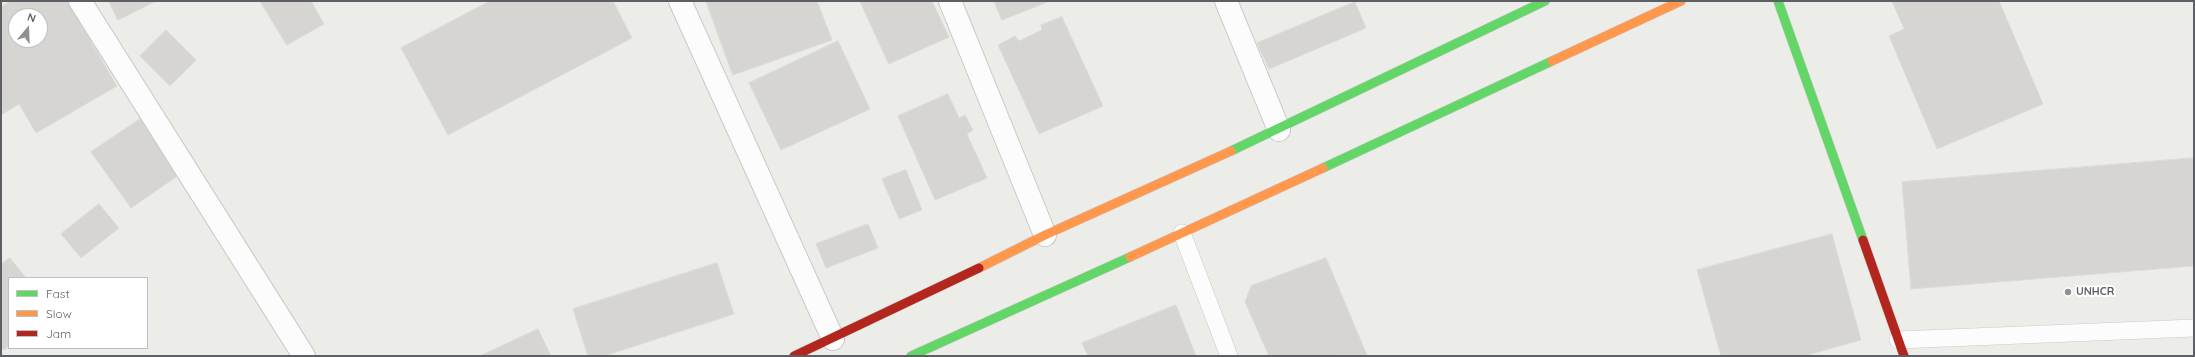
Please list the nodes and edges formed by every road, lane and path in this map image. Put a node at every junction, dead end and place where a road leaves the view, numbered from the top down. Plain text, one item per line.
1 (80, 1) edge
2 (680, 1) edge
3 (950, 1) edge
4 (1226, 1) edge
5 (1545, 1) edge
6 (1681, 1) edge
7 (1778, 1) edge
8 (1279, 130) junction
9 (1182, 233) junction
10 (1045, 235) junction
11 (2194, 328) edge
12 (833, 339) junction
13 (1898, 340) junction
14 (304, 356) edge
15 (794, 356) edge
16 (911, 356) edge
17 (1229, 356) edge
18 (1904, 356) edge

1 - 14 street
2 - 12 street
3 - 10 street
4 - 8 street
5 - 8 main road
6 - 9 main road
7 - 13 main road
8 - 10 main road
9 - 16 main road
9 - 17 lane
10 - 12 main road
11 - 13 lane
12 - 15 main road
13 - 18 main road

